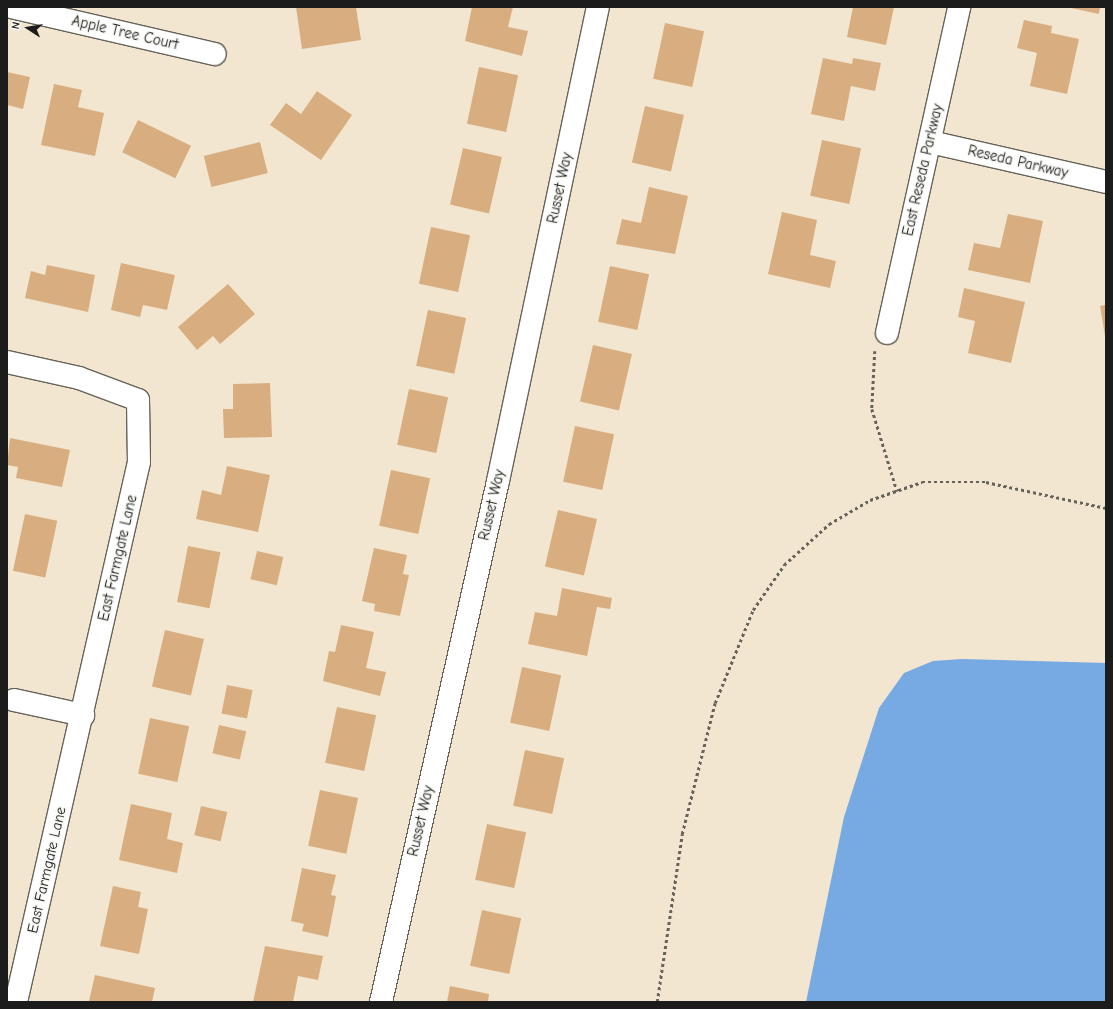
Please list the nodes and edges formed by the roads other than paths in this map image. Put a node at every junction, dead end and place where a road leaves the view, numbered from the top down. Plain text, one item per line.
1 (11, 7) edge
2 (598, 7) edge
3 (959, 7) edge
4 (215, 54) dead end
5 (930, 142) junction
6 (1106, 182) edge
7 (887, 333) road end
8 (7, 362) edge
9 (14, 700) dead end
10 (83, 715) junction
11 (16, 1002) edge
12 (380, 1002) edge

1 - 4 street, Apple Tree Court
2 - 12 street, Russet Way
3 - 5 street, East Reseda Parkway
5 - 6 street, Reseda Parkway
5 - 7 street, East Reseda Parkway
8 - 10 street, East Farmgate Lane
9 - 10 street
10 - 11 street, East Farmgate Lane

